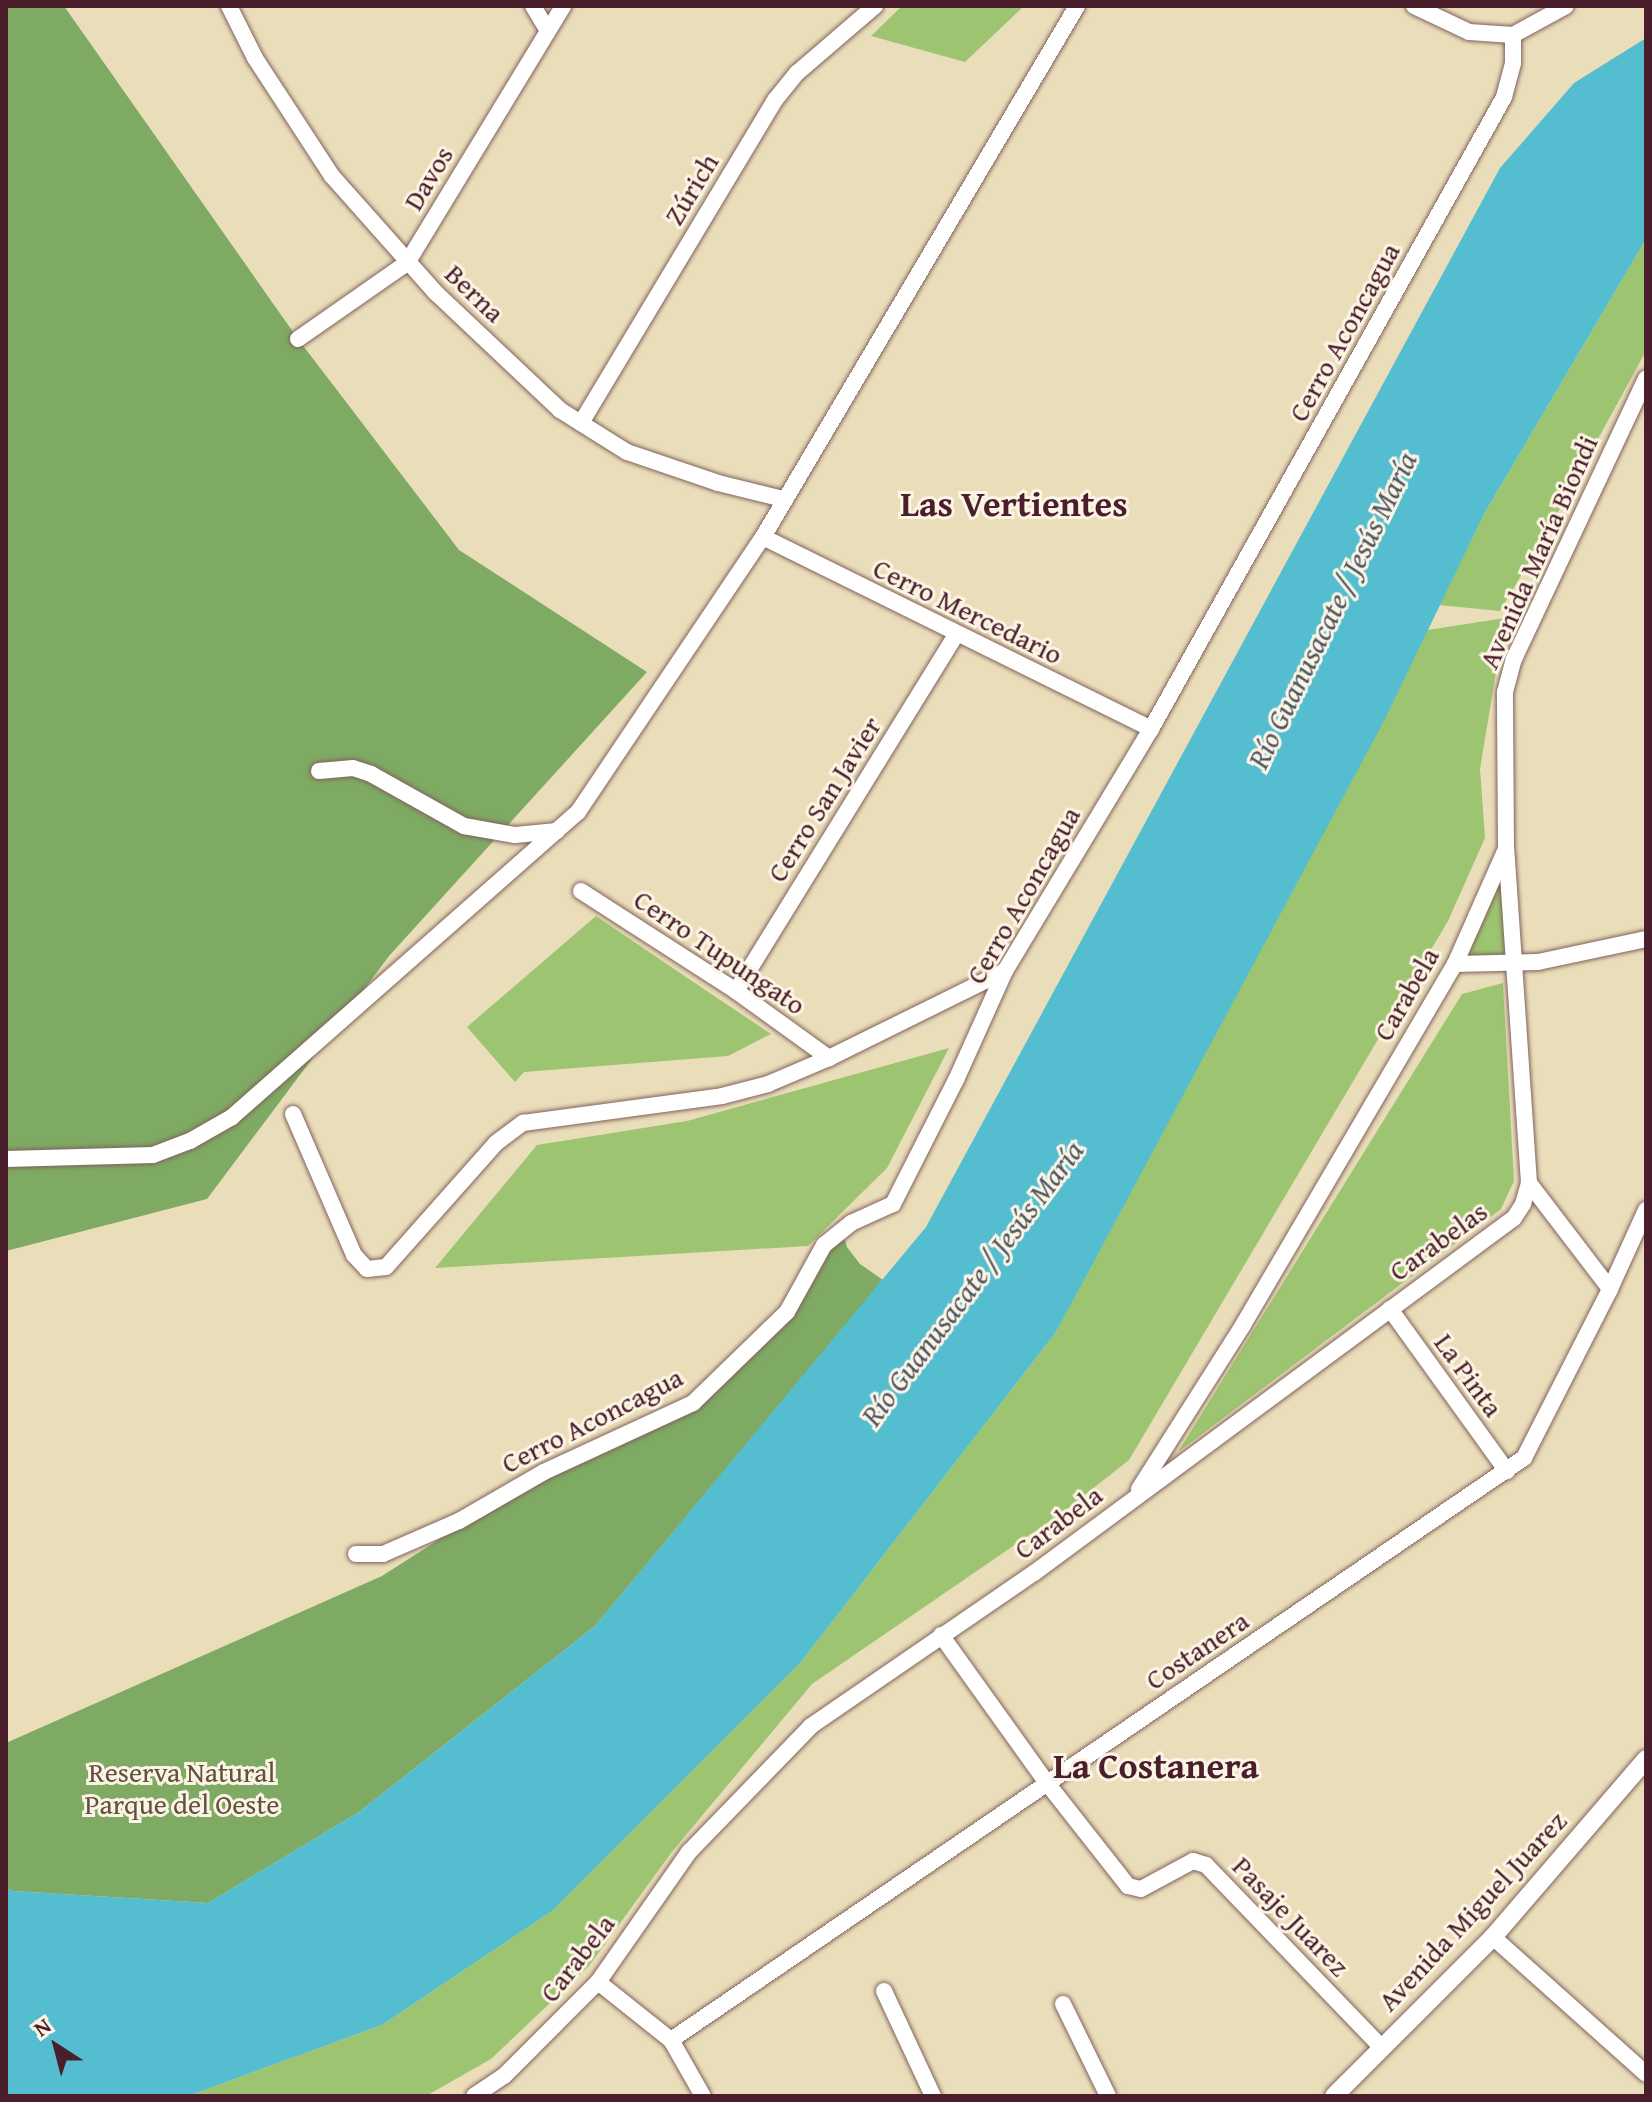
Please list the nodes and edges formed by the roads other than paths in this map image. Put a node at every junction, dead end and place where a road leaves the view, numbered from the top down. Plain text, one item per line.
1 (229, 6) edge
2 (533, 6) edge
3 (563, 6) edge
4 (875, 6) edge
5 (1077, 6) edge
6 (1414, 6) edge
7 (1566, 6) edge
8 (547, 29) junction
9 (1513, 35) junction
10 (407, 263) junction
11 (298, 339) dead end
12 (1646, 378) edge
13 (581, 423) junction
14 (783, 499) junction
15 (763, 537) junction
16 (956, 635) junction
17 (1151, 729) junction
18 (319, 771) dead end
19 (557, 831) junction
20 (1506, 849) junction
21 (581, 891) dead end
22 (1646, 939) edge
23 (1455, 964) junction
24 (1516, 965) junction
25 (1005, 971) junction
26 (736, 991) junction
27 (829, 1058) junction
28 (293, 1114) dead end
29 (6, 1159) edge
30 (1529, 1183) junction
31 (1646, 1210) edge
32 (1610, 1289) junction
33 (1390, 1309) junction
34 (1507, 1471) junction
35 (1132, 1499) junction
36 (356, 1554) dead end
37 (941, 1635) junction
38 (1646, 1759) edge
39 (1047, 1783) junction
40 (1493, 1937) junction
41 (598, 1982) junction
42 (884, 1991) dead end
43 (1063, 2004) dead end
44 (671, 2040) junction
45 (1382, 2048) junction
46 (1646, 2074) edge
47 (474, 2096) edge
48 (703, 2096) edge
49 (933, 2096) edge
50 (1108, 2096) edge
51 (1334, 2096) edge

1 - 10 street, Berna
2 - 8 street
3 - 8 street, Davos
4 - 13 street, Zúrich
5 - 14 street
6 - 9 street
7 - 9 street
8 - 10 street, Davos
9 - 17 street, Cerro Aconcagua
10 - 11 street, Davos
10 - 13 street, Berna
12 - 20 street, Avenida María Biondi
13 - 14 street, Berna
14 - 15 street
15 - 16 street, Cerro Mercedario
15 - 19 street
16 - 17 street, Cerro Mercedario
16 - 26 street, Cerro San Javier
17 - 25 street, Cerro Aconcagua
18 - 19 street
19 - 29 street
20 - 23 street, Carabela
20 - 24 street, Carabelas
21 - 26 street, Cerro Tupungato
22 - 24 street
23 - 24 street
23 - 35 street, Carabela
24 - 30 street, Carabelas
25 - 27 street
25 - 36 street, Cerro Aconcagua
26 - 27 street, Cerro Tupungato
27 - 28 street
30 - 32 street
30 - 33 street, Carabelas
31 - 32 street, Costanera
32 - 34 street, Costanera
33 - 34 street, La Pinta
33 - 35 street, Carabelas
34 - 39 street, Costanera
35 - 37 street, Carabela
37 - 39 street, Pasaje Juarez
37 - 41 street, Carabela
38 - 40 street, Avenida Miguel Juarez
39 - 44 street, Costanera
39 - 45 street, Pasaje Juarez
40 - 45 street, Avenida Miguel Juarez
40 - 46 street
41 - 44 street
41 - 47 street, Carabela
42 - 49 street
43 - 50 street
44 - 48 street
45 - 51 street, Avenida Miguel Juarez

